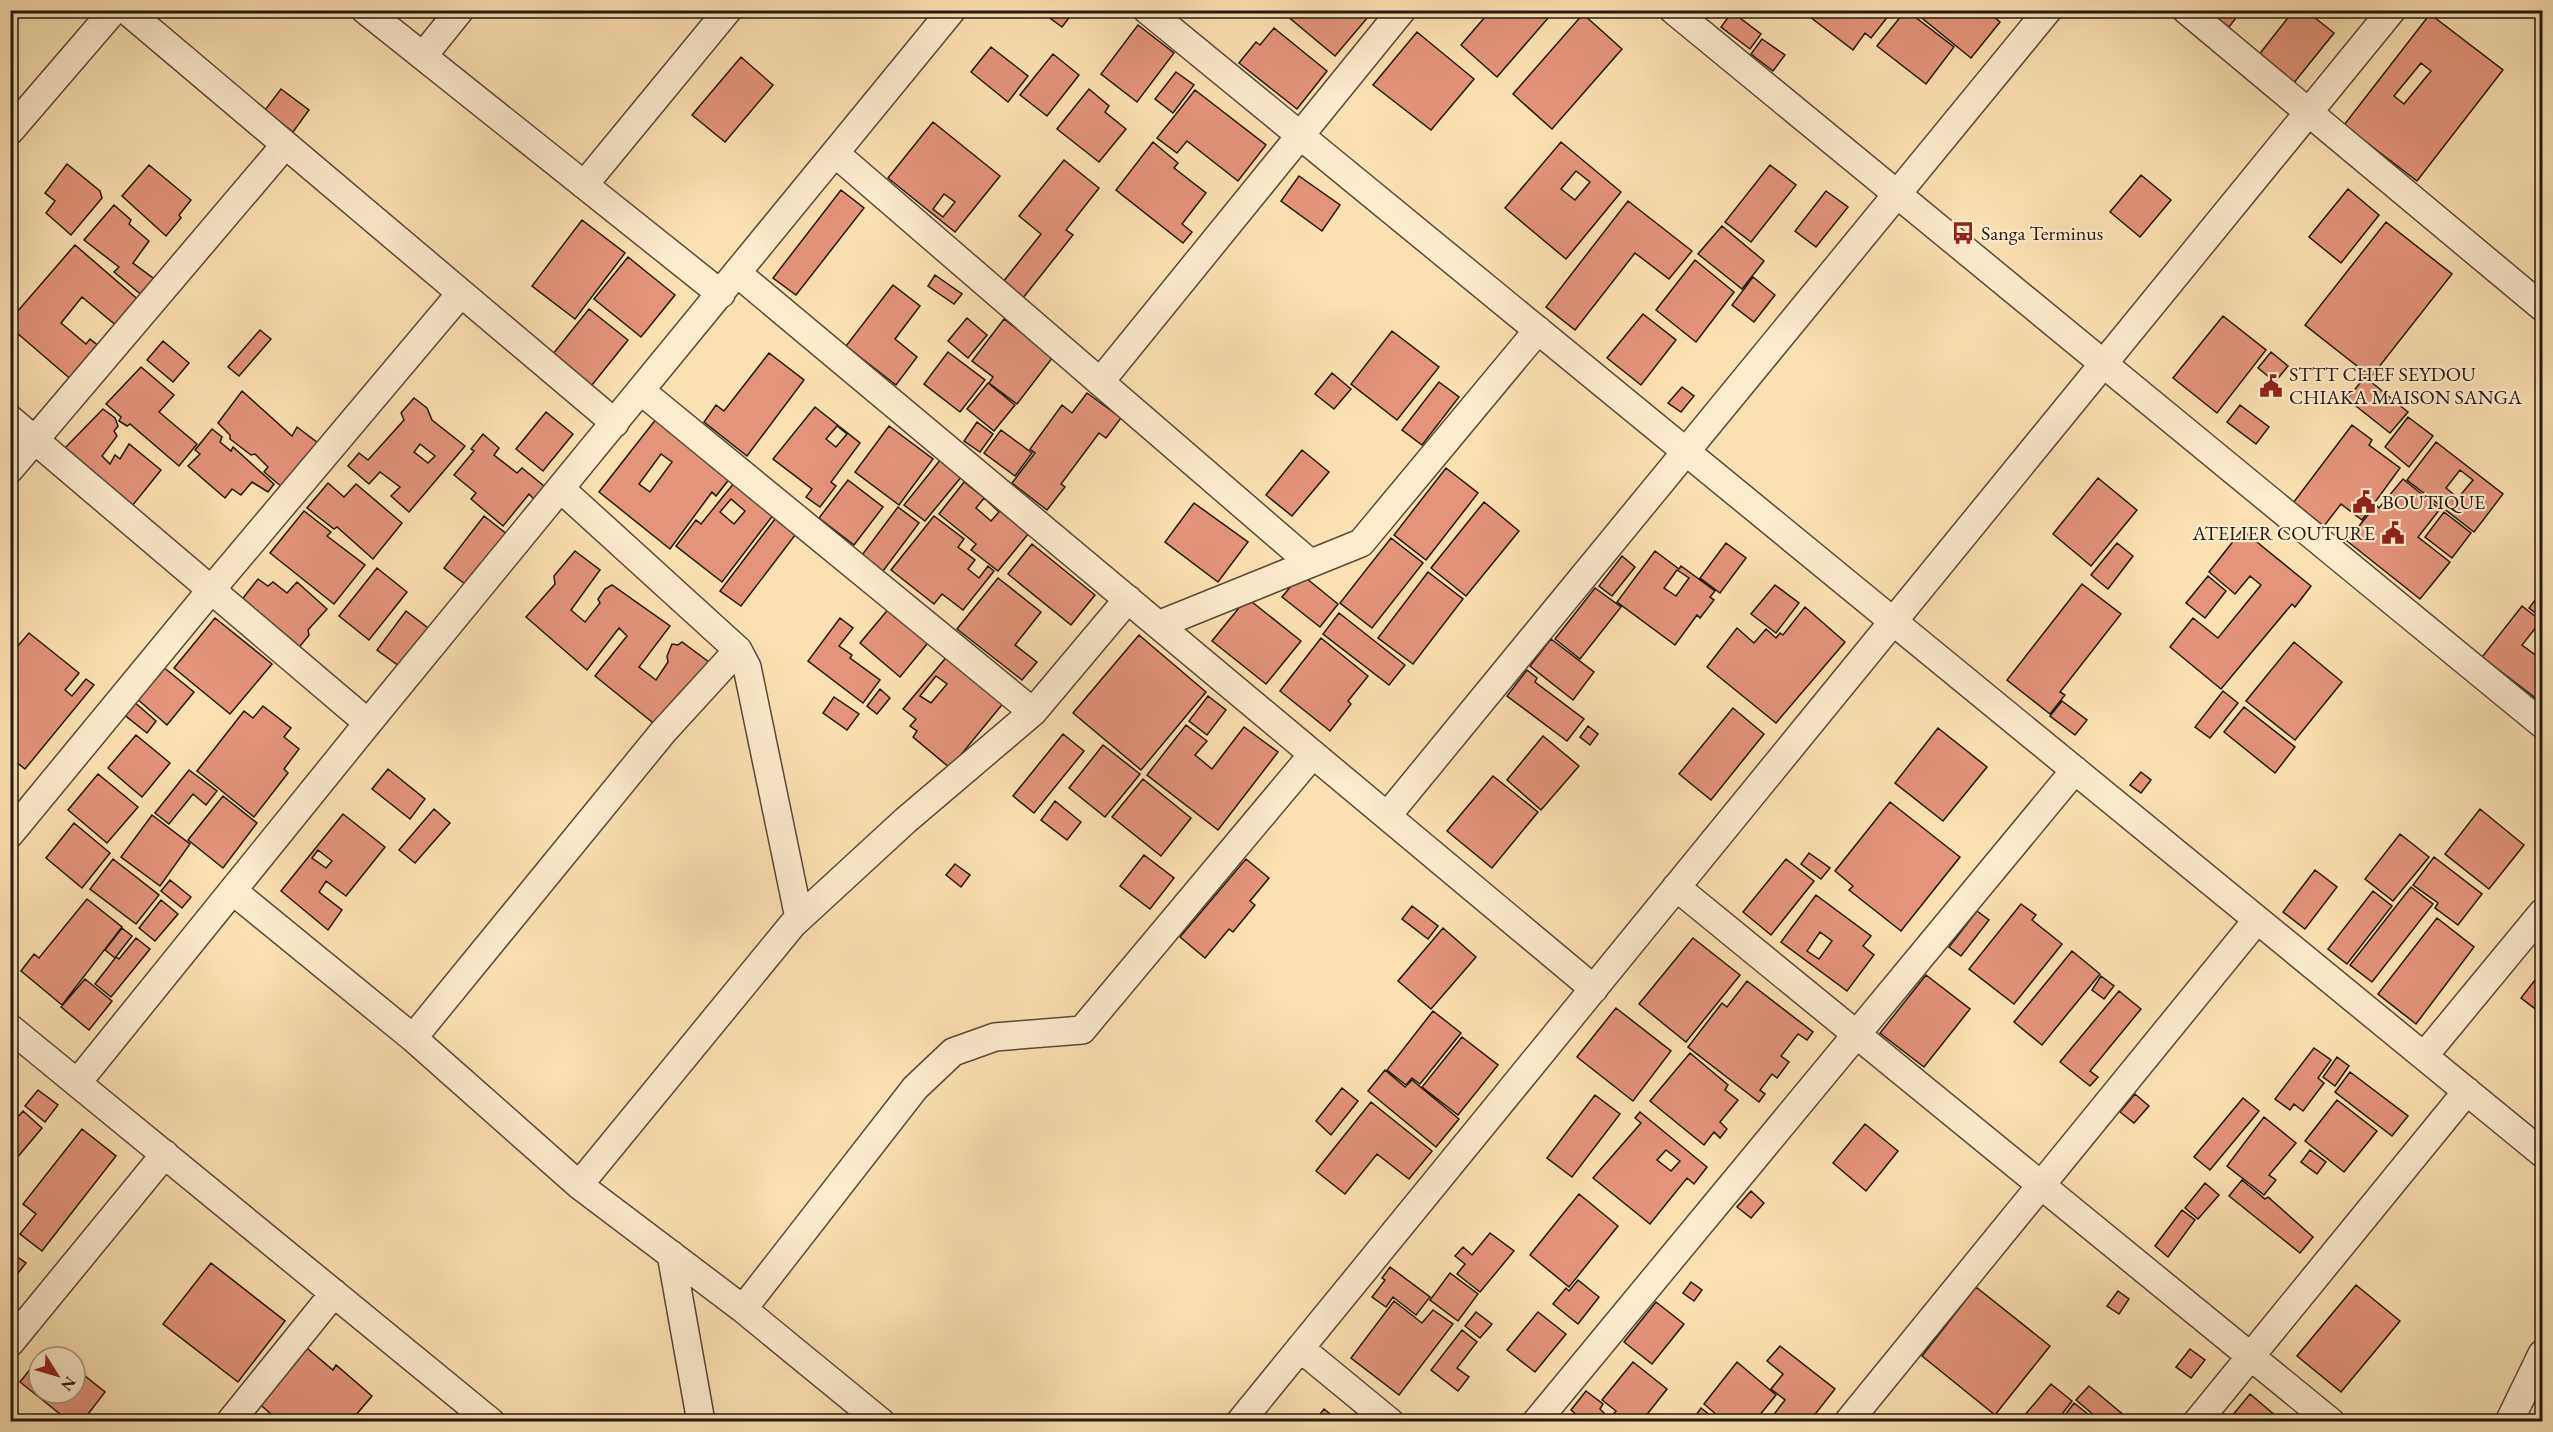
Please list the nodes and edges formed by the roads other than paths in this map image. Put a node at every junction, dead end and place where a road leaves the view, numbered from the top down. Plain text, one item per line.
1 (114, 10) edge
2 (126, 10) edge
3 (365, 10) edge
4 (460, 10) edge
5 (728, 10) edge
6 (952, 10) edge
7 (1147, 10) edge
8 (1402, 10) edge
9 (1673, 10) edge
10 (2048, 10) edge
11 (2186, 10) edge
12 (2392, 10) edge
13 (423, 56) junction
14 (2309, 112) junction
15 (10, 131) edge
16 (1300, 136) junction
17 (285, 145) junction
18 (836, 154) junction
19 (584, 185) junction
20 (1897, 194) junction
21 (729, 283) junction
22 (461, 293) junction
23 (2542, 307) edge
24 (1538, 330) junction
25 (2104, 364) junction
26 (1100, 382) junction
27 (641, 392) junction
28 (10, 419) edge
29 (615, 423) junction
30 (35, 440) junction
31 (1686, 452) junction
32 (10, 469) edge
33 (561, 489) junction
34 (1310, 563) junction
35 (211, 590) junction
36 (1128, 599) junction
37 (1893, 621) junction
38 (1158, 625) junction
39 (738, 650) junction
40 (1033, 712) junction
41 (368, 723) junction
42 (2542, 724) edge
43 (1313, 754) junction
44 (2075, 770) junction
45 (1387, 816) junction
46 (10, 834) edge
47 (1676, 887) junction
48 (233, 891) junction
49 (2542, 913) edge
50 (799, 918) junction
51 (2257, 920) junction
52 (1594, 989) junction
53 (10, 1028) edge
54 (1857, 1034) junction
55 (412, 1038) junction
56 (2424, 1056) junction
57 (77, 1083) junction
58 (2467, 1091) junction
59 (2542, 1152) edge
60 (165, 1154) junction
61 (579, 1185) junction
62 (2041, 1185) junction
63 (671, 1254) junction
64 (334, 1293) junction
65 (743, 1309) junction
66 (10, 1343) edge
67 (1300, 1348) junction
68 (2542, 1354) edge
69 (2251, 1356) junction
70 (484, 1420) edge
71 (230, 1422) edge
72 (701, 1422) edge
73 (881, 1422) edge
74 (1240, 1422) edge
75 (1390, 1422) edge
76 (1536, 1422) edge
77 (1848, 1422) edge
78 (2197, 1422) edge
79 (2331, 1422) edge
80 (2509, 1422) edge

1 - 15 street
2 - 17 street
3 - 13 street
4 - 13 street
5 - 19 street
6 - 18 street
7 - 16 street
8 - 16 street
9 - 20 street
10 - 20 street
11 - 14 street
12 - 14 street
13 - 19 street
14 - 23 street
14 - 25 street
16 - 24 street
16 - 26 street
17 - 22 street
17 - 30 street
18 - 21 street
18 - 26 street
19 - 21 street
20 - 25 street
20 - 31 street
21 - 27 street
21 - 36 street
22 - 29 street
22 - 35 street
24 - 31 street
24 - 34 street
25 - 37 street
25 - 42 street
26 - 34 street
27 - 29 street
27 - 40 street
28 - 30 street
29 - 33 street
30 - 32 street
30 - 35 street
31 - 37 street
31 - 45 street
33 - 39 street
33 - 41 street
34 - 38 street
35 - 41 street
35 - 46 street
36 - 38 street
36 - 40 street
37 - 44 street
37 - 47 street
38 - 43 street
39 - 50 street
39 - 55 street
40 - 50 street
41 - 48 street
43 - 45 street
43 - 65 street
44 - 51 street
44 - 54 street
45 - 52 street
47 - 52 street
47 - 54 street
48 - 55 street
48 - 57 street
49 - 56 street
50 - 61 street
51 - 56 street
51 - 62 street
52 - 67 street
53 - 57 street
54 - 62 street
54 - 76 street
55 - 61 street
56 - 58 street
57 - 60 street
58 - 59 street
58 - 69 street
60 - 64 street
60 - 66 street
61 - 63 street
62 - 69 street
62 - 77 street
63 - 65 street
63 - 72 street
64 - 70 street
64 - 71 street
65 - 73 street
67 - 74 street
67 - 75 street
68 - 80 street
69 - 78 street
69 - 79 street

